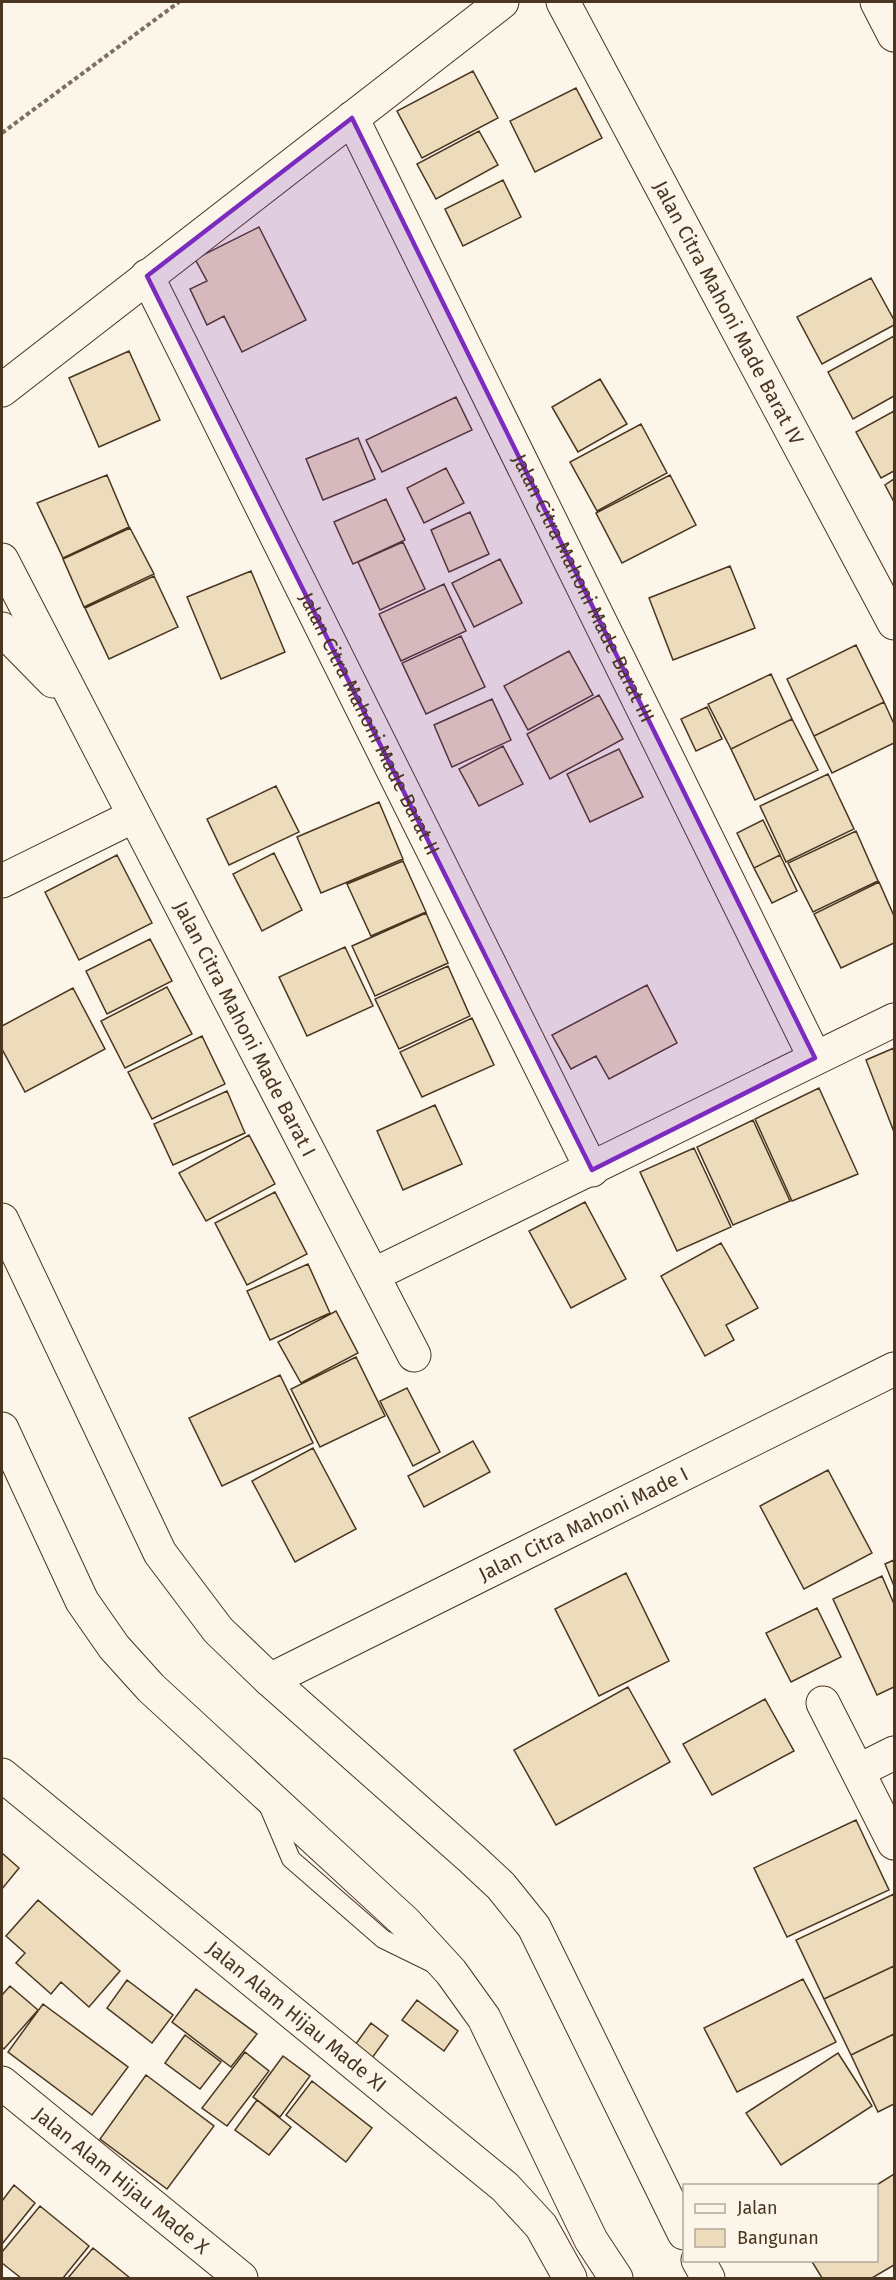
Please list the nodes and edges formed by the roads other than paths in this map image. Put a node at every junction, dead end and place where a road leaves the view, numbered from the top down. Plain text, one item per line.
1 (502, 2) edge
2 (562, 2) edge
3 (877, 2) edge
4 (894, 35) edge
5 (352, 118) junction
6 (147, 276) junction
7 (2, 390) edge
8 (2, 560) edge
9 (894, 624) edge
10 (2, 629) edge
11 (76, 704) junction
12 (134, 816) junction
13 (2, 881) edge
14 (894, 1020) edge
15 (814, 1058) junction
16 (592, 1170) junction
17 (2, 1220) edge
18 (373, 1275) junction
19 (414, 1355) dead end
20 (894, 1368) edge
21 (2, 1430) edge
22 (270, 1680) junction
23 (823, 1702) dead end
24 (894, 1753) edge
25 (858, 1771) junction
26 (2, 1775) edge
27 (894, 1843) edge
28 (2, 2083) edge
29 (683, 2231) edge
30 (241, 2278) edge
31 (570, 2278) edge
32 (616, 2278) edge

1 - 5 street
2 - 9 street, Jalan Citra Mahoni Made Barat IV
3 - 4 street
5 - 6 street
5 - 15 street, Jalan Citra Mahoni Made Barat III
6 - 7 street
6 - 16 street, Jalan Citra Mahoni Made Barat II
8 - 11 street, Jalan Citra Mahoni Made Barat I
10 - 11 street, Jalan Citra Mahoni Made Barat I
11 - 12 street, Jalan Citra Mahoni Made Barat I
12 - 13 street
12 - 18 street, Jalan Citra Mahoni Made Barat I
14 - 15 street
15 - 16 street
16 - 18 street
17 - 22 street
18 - 19 street, Jalan Citra Mahoni Made Barat I
20 - 22 street, Jalan Citra Mahoni Made I
21 - 32 street
22 - 29 street
23 - 25 street
24 - 25 street
25 - 27 street
26 - 31 street, Jalan Alam Hijau Made XI
28 - 30 street, Jalan Alam Hijau Made X

